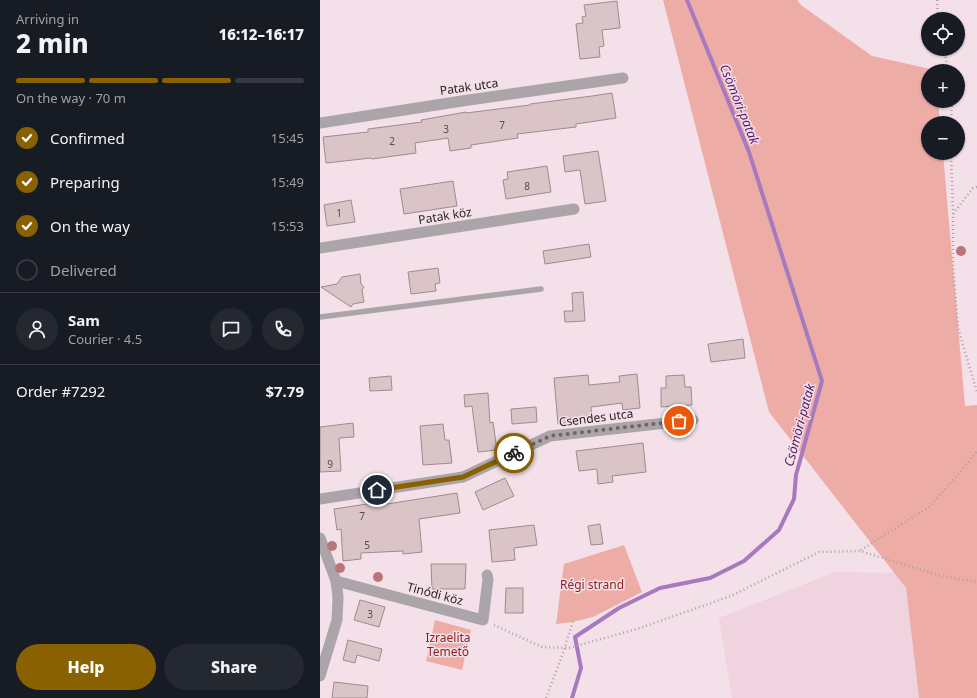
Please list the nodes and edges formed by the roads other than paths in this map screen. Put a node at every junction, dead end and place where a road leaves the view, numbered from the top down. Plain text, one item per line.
1 (623, 78) dead end
2 (320, 123) edge
3 (574, 209) dead end
4 (320, 248) edge
5 (541, 289) dead end
6 (320, 317) edge
7 (693, 420) dead end
8 (320, 499) edge
9 (320, 538) edge
10 (487, 575) dead end
11 (336, 581) junction
12 (320, 676) edge

1 - 2 street, Patak utca
3 - 4 street, Patak köz
5 - 6 lane
7 - 8 street, Csendes utca
9 - 11 street
10 - 11 street, Tinódi köz
11 - 12 street

